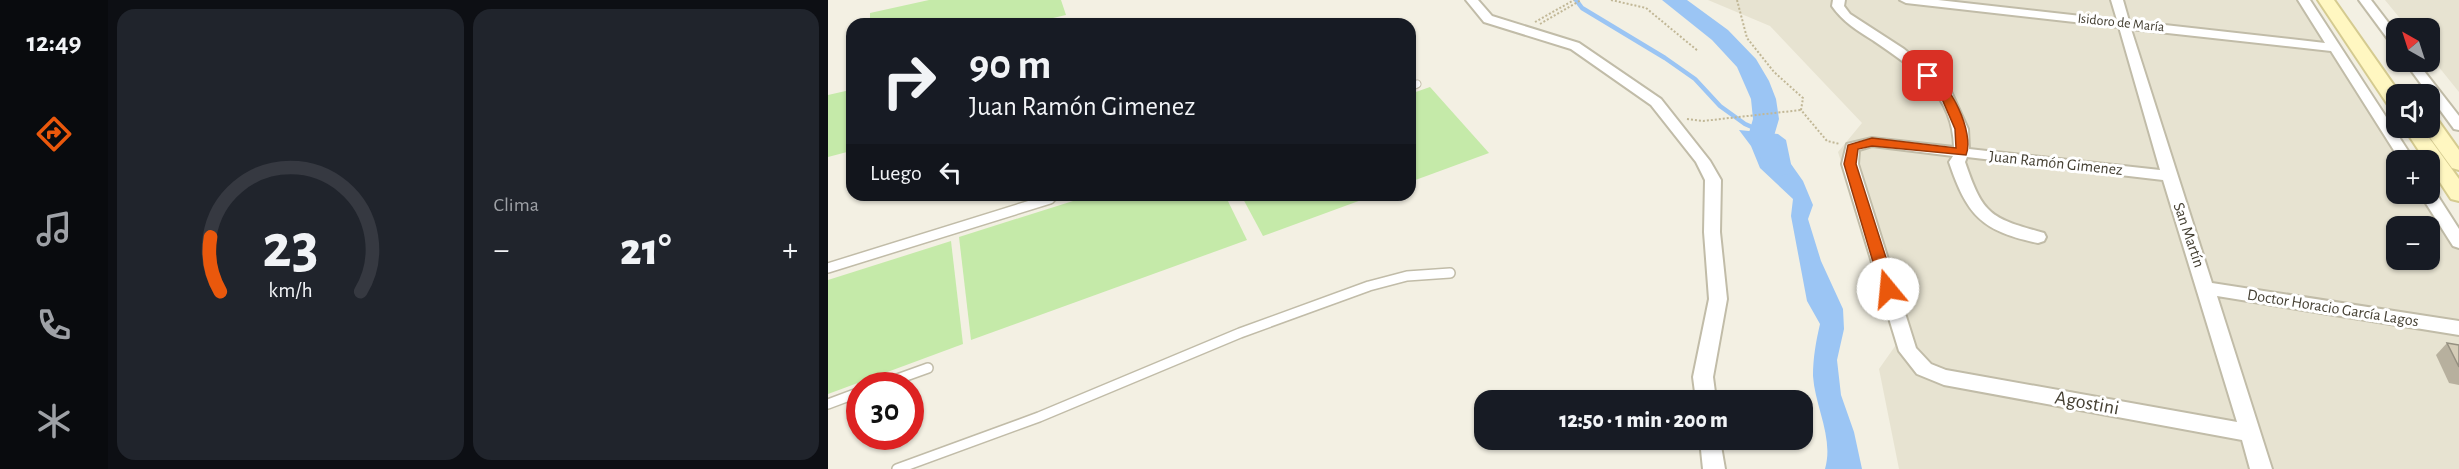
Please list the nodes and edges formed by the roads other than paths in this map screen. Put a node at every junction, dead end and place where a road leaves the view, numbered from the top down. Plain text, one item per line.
1 (1472, 0) edge
2 (1839, 0) edge
3 (1906, 0) edge
4 (2117, 0) edge
5 (2304, 0) edge
6 (2326, 0) edge
7 (2342, 0) edge
8 (2365, 0) edge
9 (2123, 22) junction
10 (2386, 28) edge
11 (2336, 48) junction
12 (2418, 72) edge
13 (2403, 84) edge
14 (2386, 88) edge
15 (2440, 126) edge
16 (2459, 127) edge
17 (2431, 138) edge
18 (2436, 138) edge
19 (2401, 150) edge
20 (1962, 153) junction
21 (2459, 164) edge
22 (2169, 176) junction
23 (2459, 194) edge
24 (1043, 201) edge
25 (2434, 204) edge
26 (2038, 237) dead end
27 (2459, 242) edge
28 (828, 268) edge
29 (1450, 273) dead end
30 (2207, 288) junction
31 (2459, 328) edge
32 (928, 368) dead end
33 (1924, 369) joint
34 (917, 372) edge
35 (1705, 390) edge
36 (846, 397) edge
37 (828, 404) edge
38 (2251, 433) junction
39 (1711, 450) edge
40 (897, 469) edge
41 (1714, 469) edge
42 (2261, 469) edge

1 - 35 street
2 - 20 street
3 - 9 street, Isidoro de María
4 - 9 street, San Martín
5 - 11 street
6 - 14 main road
7 - 13 main road
8 - 10 street
9 - 11 street, Isidoro de María
9 - 22 street, San Martín
11 - 19 street
12 - 16 street
15 - 16 street
17 - 23 main road
18 - 21 main road
20 - 22 street, Juan Ramón Gimenez
20 - 26 street
20 - 33 street, Juan Ramón Gimenez
22 - 30 street, San Martín
24 - 28 lane
25 - 27 street
29 - 40 lane
30 - 31 street, Doctor Horacio García Lagos
30 - 38 street, San Martín
32 - 34 lane
33 - 38 street, Agostini
36 - 37 lane
38 - 42 street, San Martín
39 - 41 street

